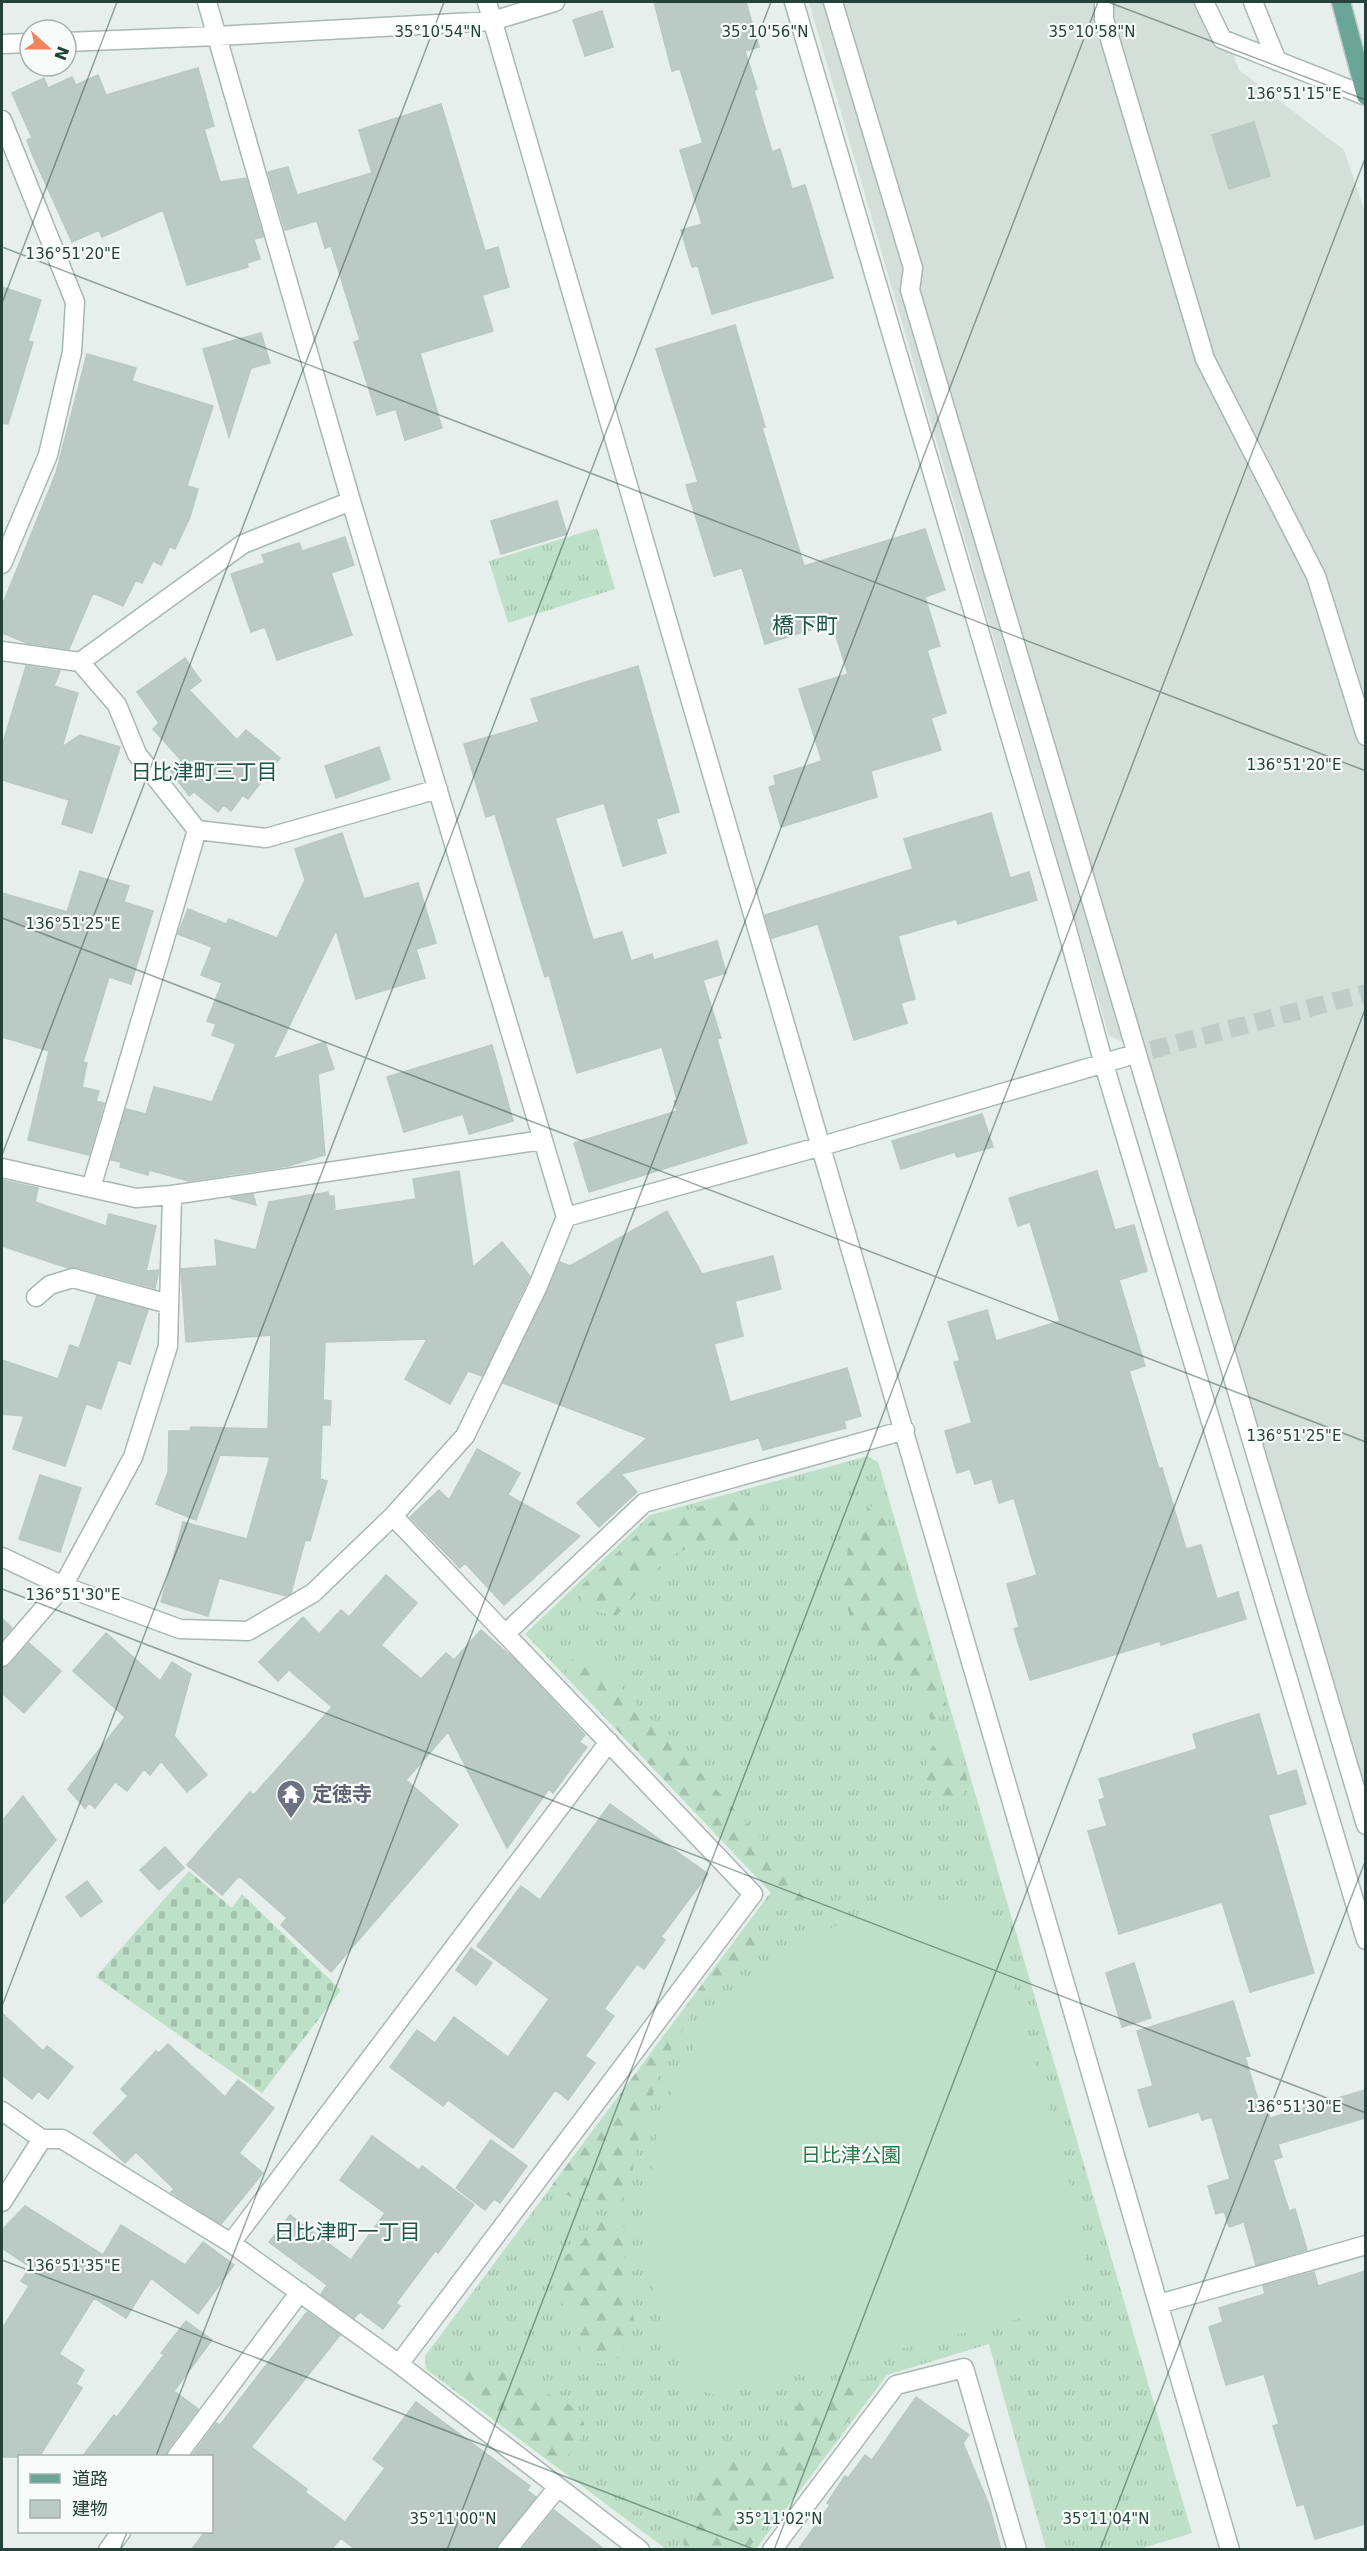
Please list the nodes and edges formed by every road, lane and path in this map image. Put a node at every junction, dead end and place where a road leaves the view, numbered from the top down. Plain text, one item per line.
1 (207, 2) edge
2 (487, 2) edge
3 (555, 2) edge
4 (794, 2) edge
5 (833, 2) edge
6 (1104, 2) edge
7 (1204, 2) edge
8 (1253, 2) edge
9 (1341, 2) edge
10 (492, 21) junction
11 (218, 36) junction
12 (78, 42) edge
13 (18, 43) edge
14 (2, 44) edge
15 (1360, 51) edge
16 (1277, 61) junction
17 (1365, 96) edge
18 (2, 120) edge
19 (351, 501) junction
20 (2, 564) edge
21 (2, 651) edge
22 (80, 662) junction
23 (1365, 736) edge
24 (438, 789) junction
25 (197, 830) junction
26 (1125, 1057) tunnel mouth
27 (1103, 1061) junction
28 (543, 1140) junction
29 (822, 1146) junction
30 (2, 1168) edge
31 (91, 1188) junction
32 (172, 1194) junction
33 (566, 1217) junction
34 (36, 1297) dead end
35 (169, 1304) junction
36 (904, 1430) junction
37 (393, 1516) junction
38 (2, 1557) edge
39 (63, 1586) junction
40 (506, 1634) junction
41 (2, 1657) edge
42 (609, 1742) junction
43 (1365, 1825) edge
44 (1365, 1940) edge
45 (2, 2111) edge
46 (42, 2139) junction
47 (2, 2202) edge
48 (231, 2242) junction
49 (1365, 2245) edge
50 (300, 2292) junction
51 (1159, 2304) junction
52 (399, 2364) junction
53 (178, 2455) edge
54 (558, 2487) junction
55 (120, 2533) edge
56 (108, 2550) edge
57 (507, 2550) edge
58 (640, 2550) edge
59 (771, 2550) edge
60 (1017, 2550) edge
61 (1230, 2550) edge

1 - 11 street
2 - 10 street
3 - 10 street
4 - 27 street
5 - 43 street
6 - 23 street
7 - 16 street
8 - 16 street
9 - 15 main road
10 - 11 street
10 - 29 street
11 - 12 street
11 - 19 street
13 - 14 street
15 - 17 main road
16 - 17 street
18 - 20 street
19 - 22 street
19 - 24 street
21 - 22 street
22 - 25 street
24 - 25 street
24 - 28 street
25 - 31 street
26 - 27 street
27 - 29 street
27 - 44 street
28 - 32 street
28 - 33 street
29 - 33 street
29 - 36 street
30 - 31 street
31 - 32 street
32 - 35 street
33 - 37 street
34 - 35 street
35 - 39 street
36 - 40 street
36 - 51 street
37 - 39 street
37 - 40 street
38 - 39 street
39 - 41 street
40 - 42 street
42 - 48 street
42 - 52 street
45 - 46 street
46 - 47 street
46 - 48 street
48 - 50 street
49 - 51 street
50 - 52 street
50 - 53 street
51 - 61 street
52 - 54 street
54 - 57 street
54 - 58 street
55 - 56 street
59 - 60 street

